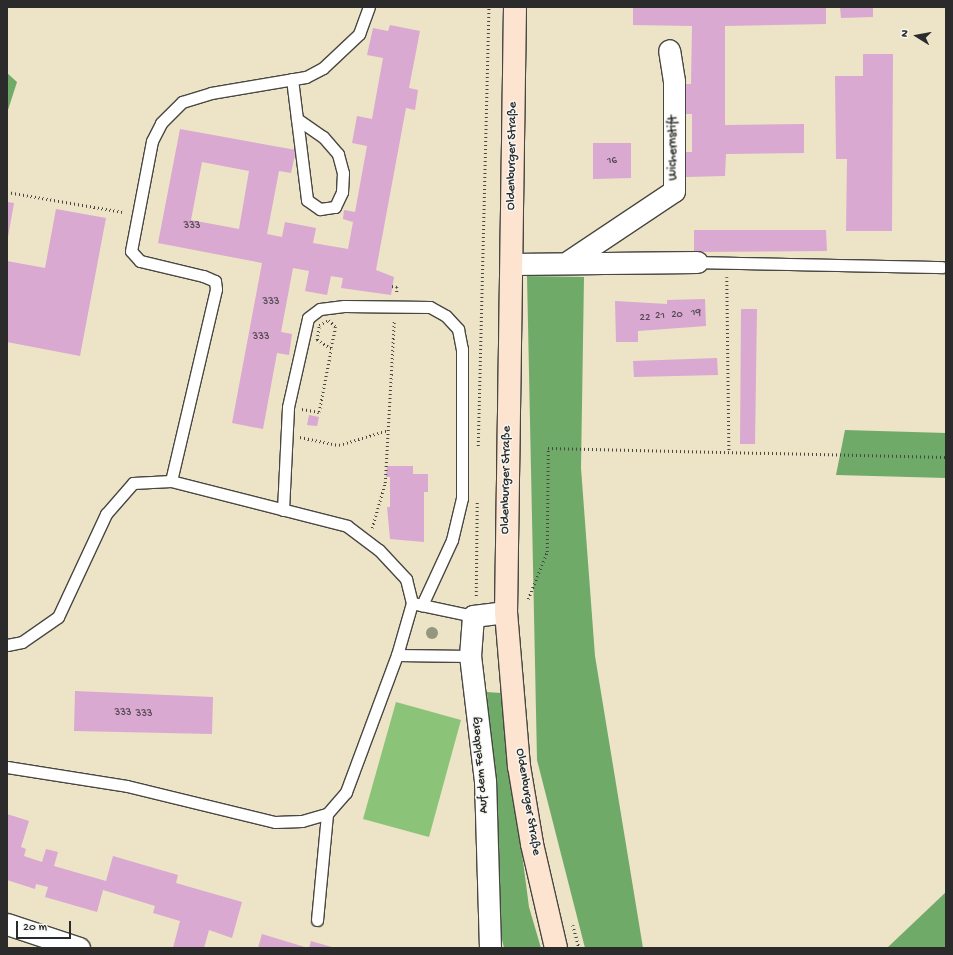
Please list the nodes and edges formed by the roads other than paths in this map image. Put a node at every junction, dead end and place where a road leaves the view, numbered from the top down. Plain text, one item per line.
1 (369, 7) edge
2 (515, 7) edge
3 (669, 50) dead end
4 (292, 79) junction
5 (297, 119) junction
6 (569, 261) junction
7 (697, 262) joint
8 (511, 264) junction
9 (942, 267) dead end
10 (171, 481) junction
11 (283, 510) junction
12 (417, 604) junction
13 (516, 608) junction
14 (473, 616) junction
15 (7, 645) edge
16 (397, 655) junction
17 (470, 656) junction
18 (7, 767) edge
19 (327, 814) junction
20 (317, 920) dead end
21 (7, 924) edge
22 (79, 948) edge
23 (490, 948) edge
24 (556, 948) edge

1 - 4 lane
2 - 8 main road, Oldenburger Straße
3 - 6 street, Wichernstift
4 - 5 lane
4 - 10 lane
5 - 5 lane
6 - 7 street
6 - 8 street
7 - 9 lane
8 - 13 main road, Oldenburger Straße
10 - 11 lane
10 - 15 lane
11 - 12 lane
11 - 12 lane
12 - 14 lane
12 - 16 lane
13 - 14 street
13 - 24 main road, Oldenburger Straße
14 - 17 street, Auf dem Feldberg
16 - 17 lane
16 - 19 lane
17 - 23 street, Auf dem Feldberg
18 - 19 lane
19 - 20 lane
21 - 22 street

